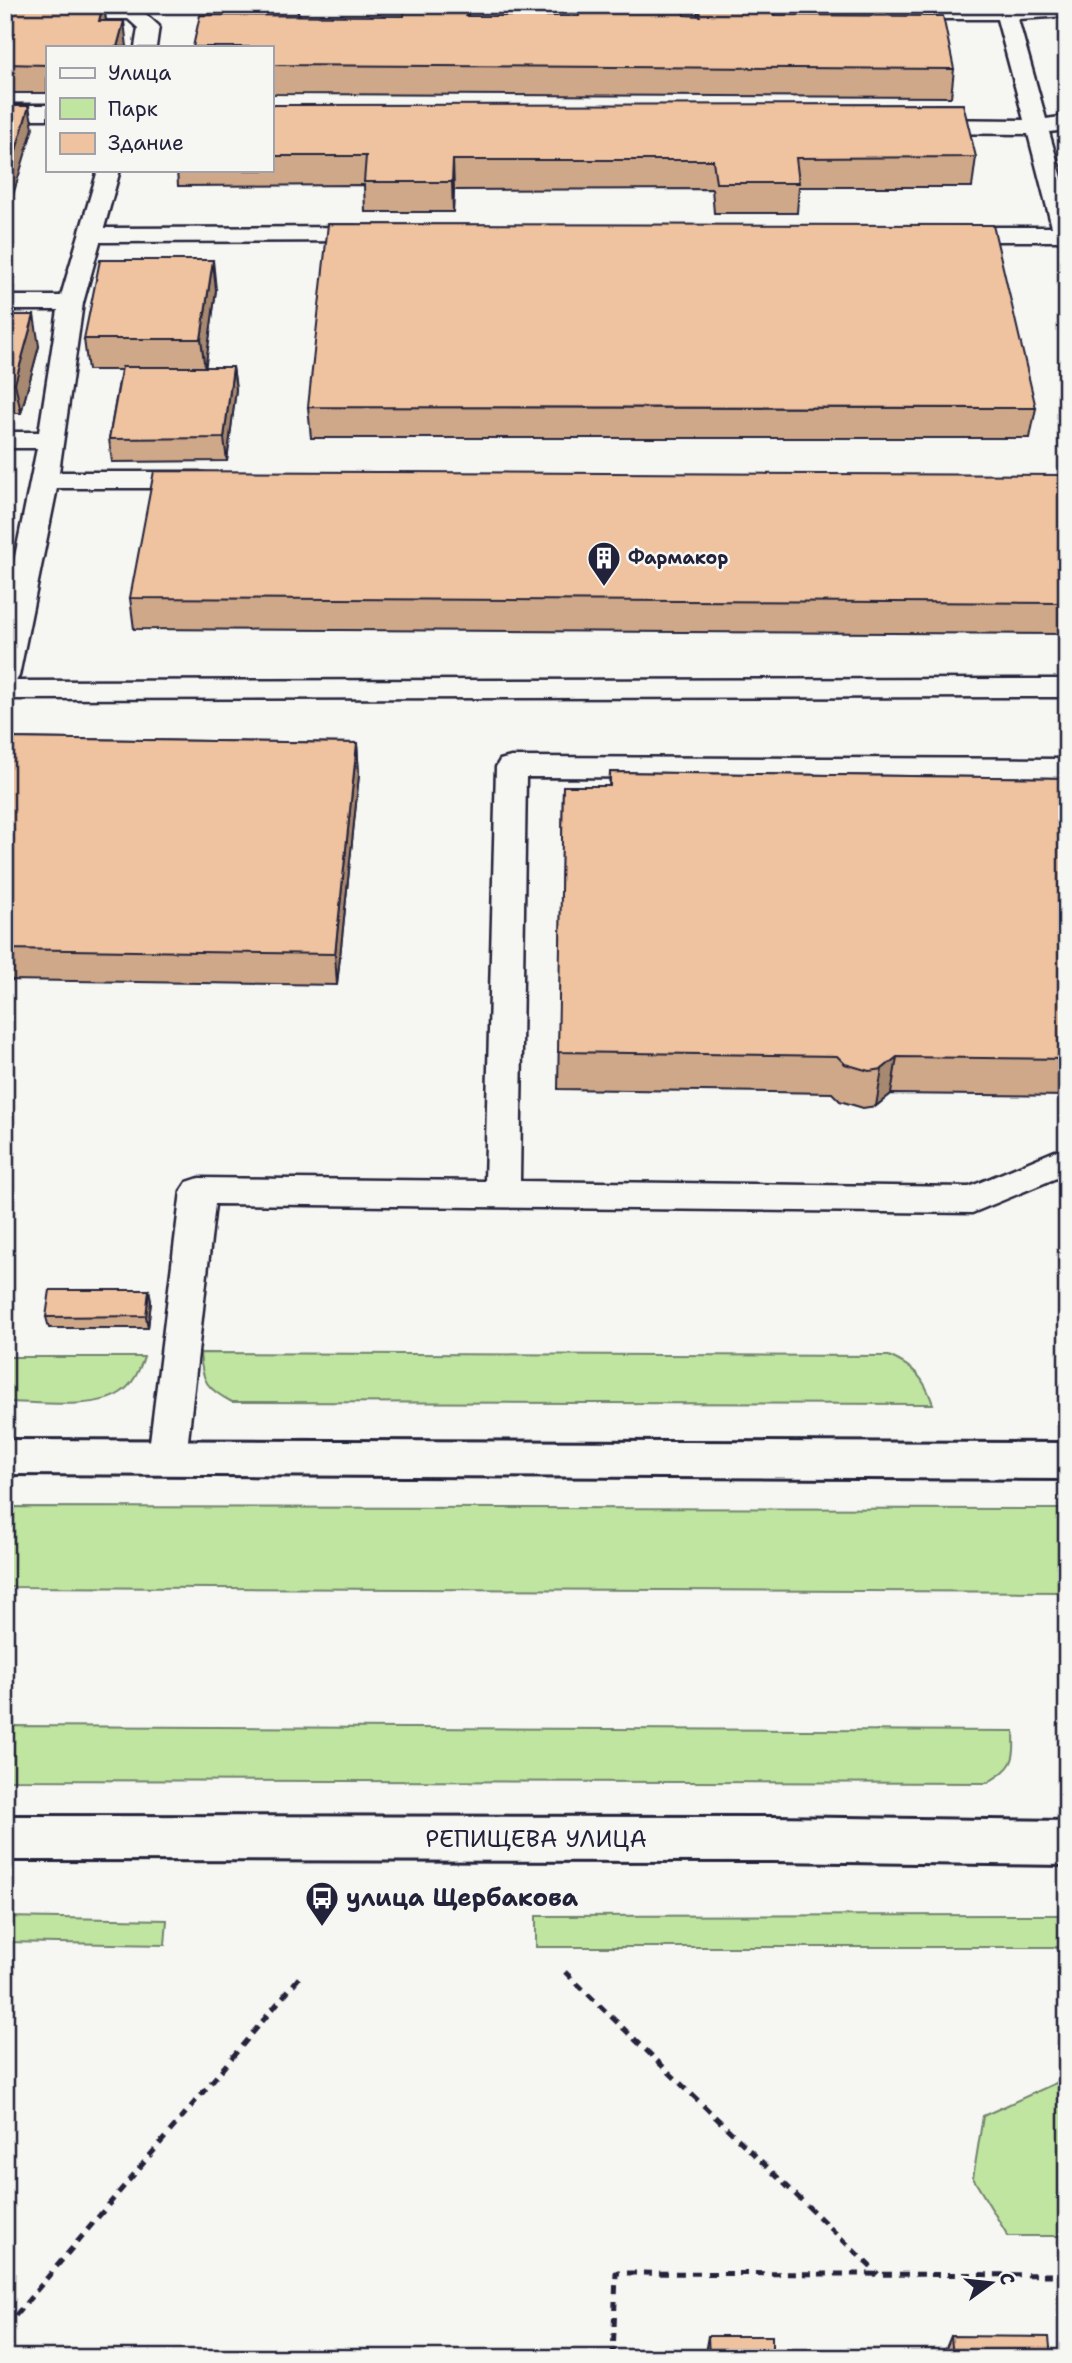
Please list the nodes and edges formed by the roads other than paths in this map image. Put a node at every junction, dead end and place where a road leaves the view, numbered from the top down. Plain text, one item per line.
1 (310, 5) edge
2 (134, 9) edge
3 (1005, 9) edge
4 (1067, 10) edge
5 (5, 13) edge
6 (145, 46) edge
7 (5, 112) edge
8 (46, 112) edge
9 (1067, 123) edge
10 (897, 126) edge
11 (1037, 127) junction
12 (108, 172) edge
13 (398, 234) edge
14 (926, 234) edge
15 (92, 235) junction
16 (1066, 237) edge
17 (5, 303) edge
18 (71, 303) junction
19 (5, 440) edge
20 (51, 440) junction
21 (45, 480) junction
22 (227, 480) edge
23 (5, 676) edge
24 (1067, 688) edge
25 (5, 690) edge
26 (1067, 769) edge
27 (1067, 1164) edge
28 (502, 1195) junction
29 (5, 1457) edge
30 (167, 1458) junction
31 (1067, 1461) edge
32 (5, 1838) edge
33 (1067, 1843) edge

1 - 3 lane
2 - 5 lane
2 - 6 lane
3 - 4 lane
3 - 11 lane
7 - 8 lane
9 - 11 lane
10 - 11 lane
11 - 16 lane
12 - 15 lane
13 - 15 lane
14 - 16 lane
15 - 18 lane
17 - 18 lane
18 - 20 lane
19 - 20 lane
20 - 21 lane
21 - 22 lane
21 - 23 lane
24 - 25 lane
26 - 28 lane
27 - 28 lane
28 - 30 lane
29 - 30 street
30 - 31 street
32 - 33 street, РЕПИЩЕВА УЛИЦА

